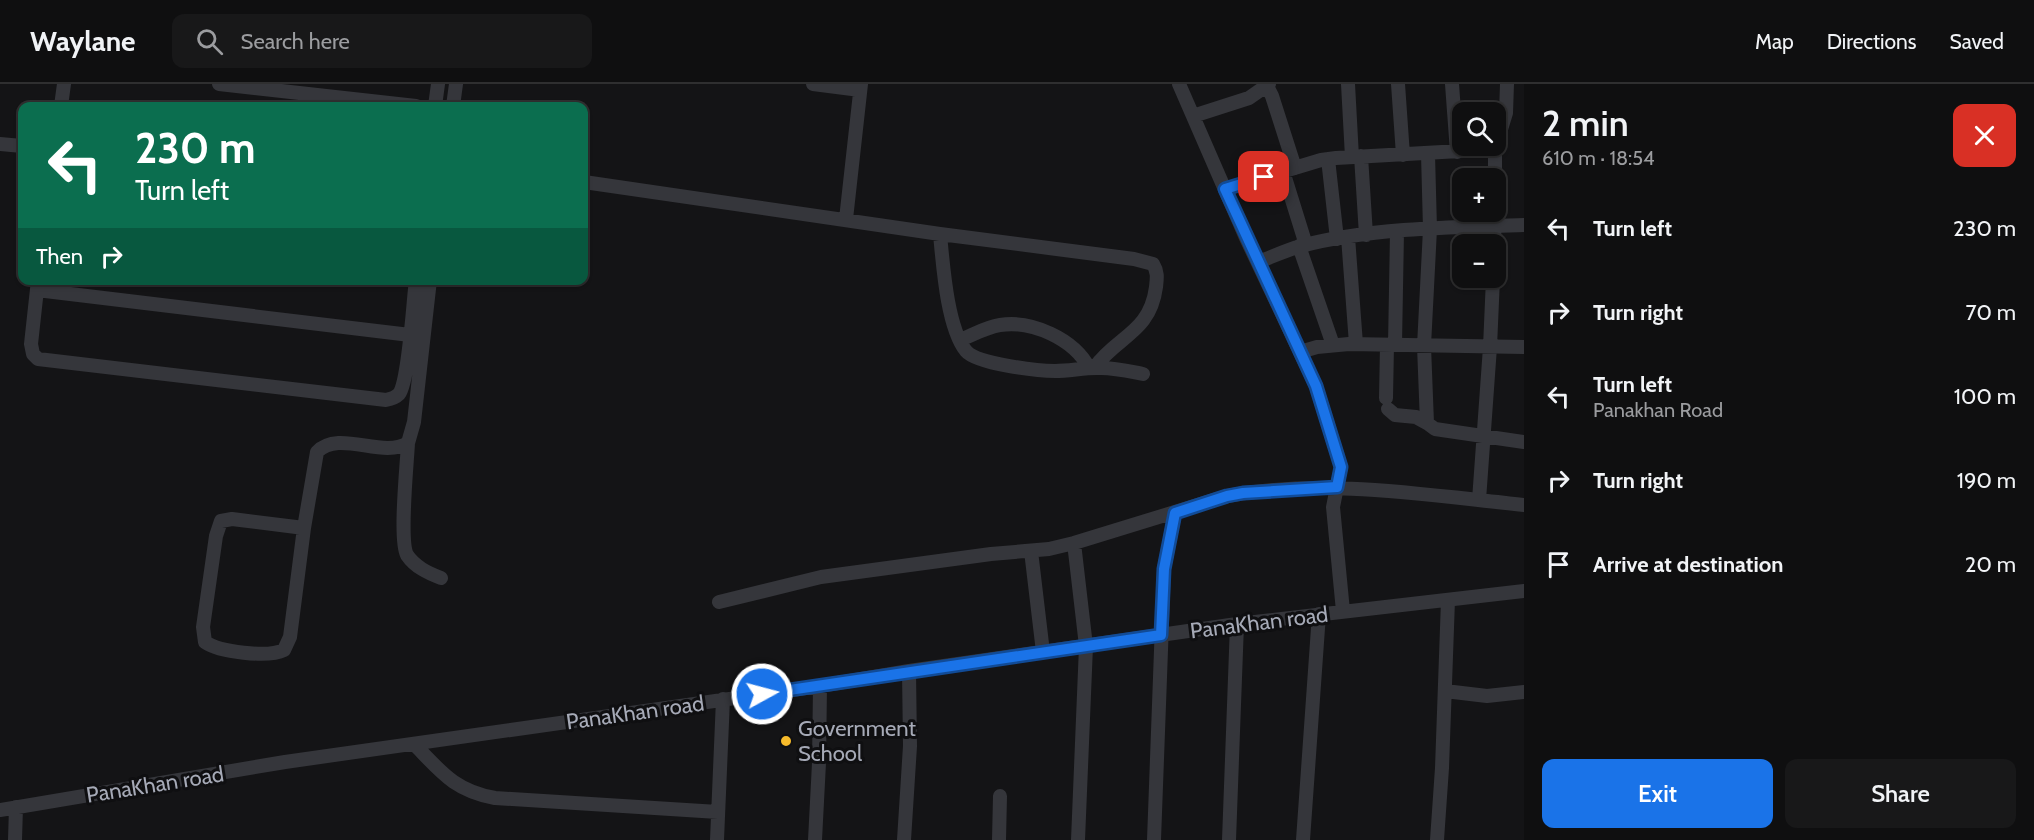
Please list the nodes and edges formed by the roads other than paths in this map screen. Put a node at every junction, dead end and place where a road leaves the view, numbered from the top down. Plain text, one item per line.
1 (64, 84) edge
2 (219, 84) edge
3 (438, 84) edge
4 (456, 84) edge
5 (813, 84) edge
6 (1179, 84) edge
7 (1267, 84) edge
8 (1347, 84) edge
9 (1398, 84) edge
10 (1452, 84) edge
11 (1507, 84) edge
12 (860, 87) edge
13 (62, 102) edge
14 (380, 102) edge
15 (436, 102) edge
16 (454, 102) edge
17 (1453, 102) edge
18 (1506, 113) edge
19 (1193, 116) junction
20 (0, 144) edge
21 (18, 146) edge
22 (1452, 152) edge
23 (1428, 154) junction
24 (1403, 155) junction
25 (1357, 157) junction
26 (1328, 159) junction
27 (1289, 169) junction
28 (588, 183) edge
29 (1225, 189) junction
30 (846, 219) junction
31 (1495, 222) edge
32 (1524, 225) edge
33 (1495, 226) junction
34 (1430, 229) junction
35 (1397, 232) junction
36 (940, 234) junction
37 (1495, 234) edge
38 (1366, 235) junction
39 (1343, 238) junction
40 (1303, 246) junction
41 (1258, 262) junction
42 (38, 285) edge
43 (415, 285) edge
44 (429, 285) edge
45 (1493, 288) edge
46 (410, 335) junction
47 (960, 340) junction
48 (1356, 344) junction
49 (1333, 345) junction
50 (1391, 345) junction
51 (1424, 346) junction
52 (1490, 346) junction
53 (1524, 347) edge
54 (1300, 352) junction
55 (1092, 368) junction
56 (1143, 374) dead end
57 (1427, 423) junction
58 (1484, 437) junction
59 (1524, 442) edge
60 (408, 443) junction
61 (1337, 487) junction
62 (1479, 500) junction
63 (1524, 505) edge
64 (1175, 513) junction
65 (304, 528) junction
66 (1074, 543) junction
67 (1031, 550) junction
68 (441, 578) dead end
69 (1524, 591) edge
70 (1448, 600) junction
71 (719, 602) dead end
72 (1343, 611) junction
73 (1319, 615) junction
74 (1237, 624) junction
75 (1161, 635) junction
76 (1086, 646) junction
77 (1043, 652) junction
78 (909, 671) junction
79 (820, 686) junction
80 (1445, 691) junction
81 (1524, 692) edge
82 (723, 699) junction
83 (414, 744) junction
84 (1000, 796) dead end
85 (16, 807) junction
86 (0, 810) edge
87 (718, 812) junction
88 (15, 840) edge
89 (717, 840) edge
90 (815, 840) edge
91 (904, 840) edge
92 (999, 840) edge
93 (1078, 840) edge
94 (1154, 840) edge
95 (1229, 840) edge
96 (1303, 840) edge
97 (1437, 840) edge

1 - 13 street
2 - 14 street
3 - 15 street
4 - 16 street
5 - 12 street
6 - 19 street, PanaKhan road
7 - 19 street
7 - 27 street
8 - 25 street
9 - 24 street
10 - 17 street
11 - 18 street
12 - 30 street
19 - 29 street, PanaKhan road
20 - 21 street
22 - 23 street
23 - 24 street
23 - 34 street
24 - 25 street
25 - 26 street
25 - 38 street
26 - 27 street
26 - 39 street
27 - 29 street
27 - 40 street
28 - 30 street
29 - 41 street, PanaKhan road
30 - 36 street
31 - 33 street
32 - 33 street
33 - 34 street
33 - 37 street
34 - 35 street
34 - 51 street
35 - 38 street
35 - 50 street
36 - 47 street
36 - 55 street
38 - 39 street
39 - 40 street
39 - 48 street
40 - 41 street
40 - 49 street
41 - 54 street, PanaKhan road
42 - 46 street
42 - 46 street
43 - 46 street
44 - 60 street
45 - 52 street
47 - 55 street
47 - 55 street
48 - 49 street
48 - 50 street
49 - 54 street
50 - 51 street
50 - 57 street
51 - 52 street
51 - 57 street
52 - 53 street
52 - 58 street
54 - 61 street, PanaKhan road
55 - 56 street
57 - 58 street
58 - 59 street
58 - 62 street
60 - 65 street
60 - 68 street
61 - 62 street
61 - 64 street
61 - 72 street, PanaKhan road
62 - 63 street
64 - 66 street
64 - 75 street
65 - 65 street
66 - 67 street
66 - 76 street
67 - 71 street
67 - 77 street
69 - 70 street, PanaKhan road
70 - 72 street, PanaKhan road
70 - 80 street
72 - 73 street, PanaKhan road
73 - 74 street, PanaKhan road
73 - 96 street
74 - 75 street, PanaKhan road
74 - 95 street
75 - 76 street, PanaKhan road
75 - 94 street
76 - 77 street, PanaKhan road
76 - 93 street
77 - 78 street, PanaKhan road
78 - 79 street, PanaKhan road
78 - 91 street
79 - 82 street, PanaKhan road
79 - 90 street
80 - 81 street
80 - 97 street
82 - 83 street, PanaKhan road
82 - 87 street
83 - 85 street, PanaKhan road
83 - 87 street
84 - 92 street
85 - 86 street, PanaKhan road
85 - 88 street
87 - 89 street

